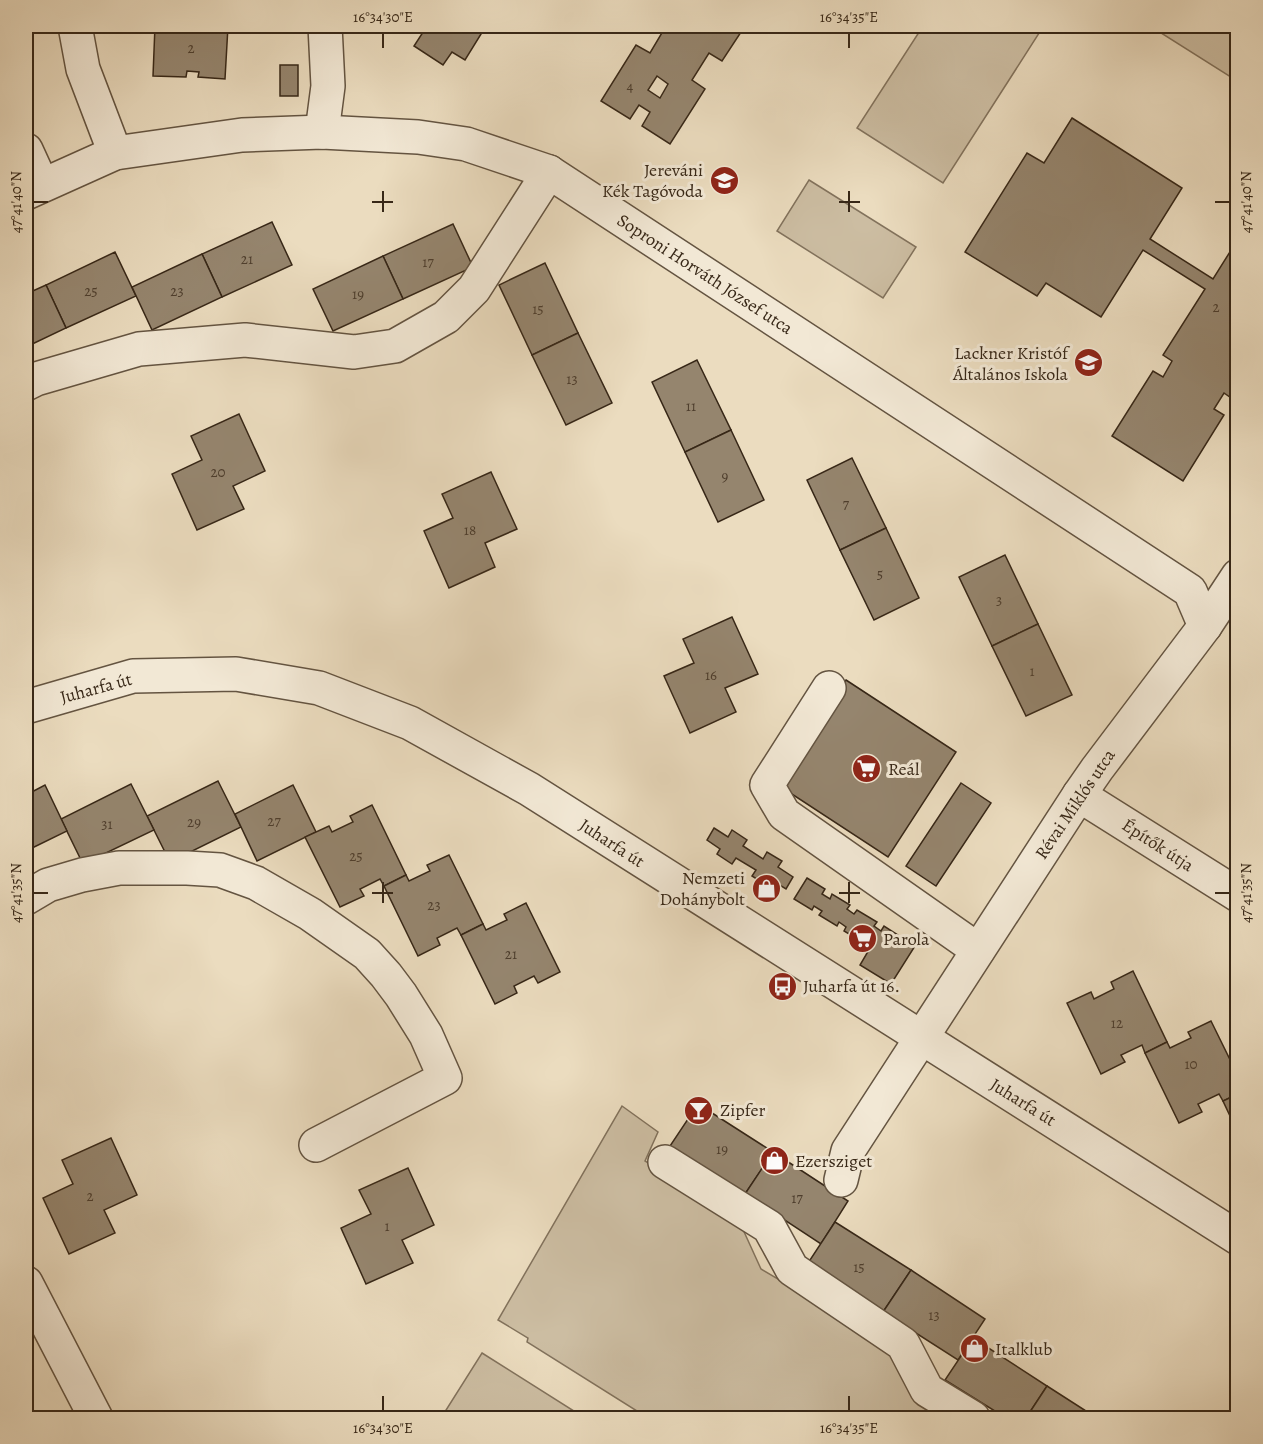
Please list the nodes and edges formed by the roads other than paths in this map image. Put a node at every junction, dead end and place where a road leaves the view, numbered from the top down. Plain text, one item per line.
1 (75, 26) edge
2 (325, 26) edge
3 (322, 132) junction
4 (26, 150) edge
5 (115, 153) junction
6 (549, 172) junction
7 (34, 189) edge
8 (26, 384) edge
9 (1238, 576) edge
10 (1205, 626) junction
11 (829, 688) dead end
12 (26, 707) edge
13 (1079, 795) junction
14 (1238, 895) edge
15 (26, 898) edge
16 (978, 950) junction
17 (922, 1038) junction
18 (316, 1145) dead end
19 (665, 1162) dead end
20 (841, 1180) dead end
21 (1238, 1238) edge
22 (26, 1283) edge
23 (96, 1419) edge
24 (973, 1419) edge

1 - 5 street
2 - 3 street
3 - 5 street, Soproni Horváth József utca
3 - 6 street, Soproni Horváth József utca
4 - 7 street
5 - 7 street, Soproni Horváth József utca
6 - 8 street
6 - 10 street, Soproni Horváth József utca
9 - 10 street, Révai Miklós utca
10 - 13 street, Révai Miklós utca
11 - 16 street
12 - 17 street, Juharfa út
13 - 14 street, Építők útja
13 - 16 street, Révai Miklós utca
15 - 18 street
16 - 17 street, Révai Miklós utca
17 - 20 street, Révai Miklós utca
17 - 21 street, Juharfa út
19 - 24 street
22 - 23 street

